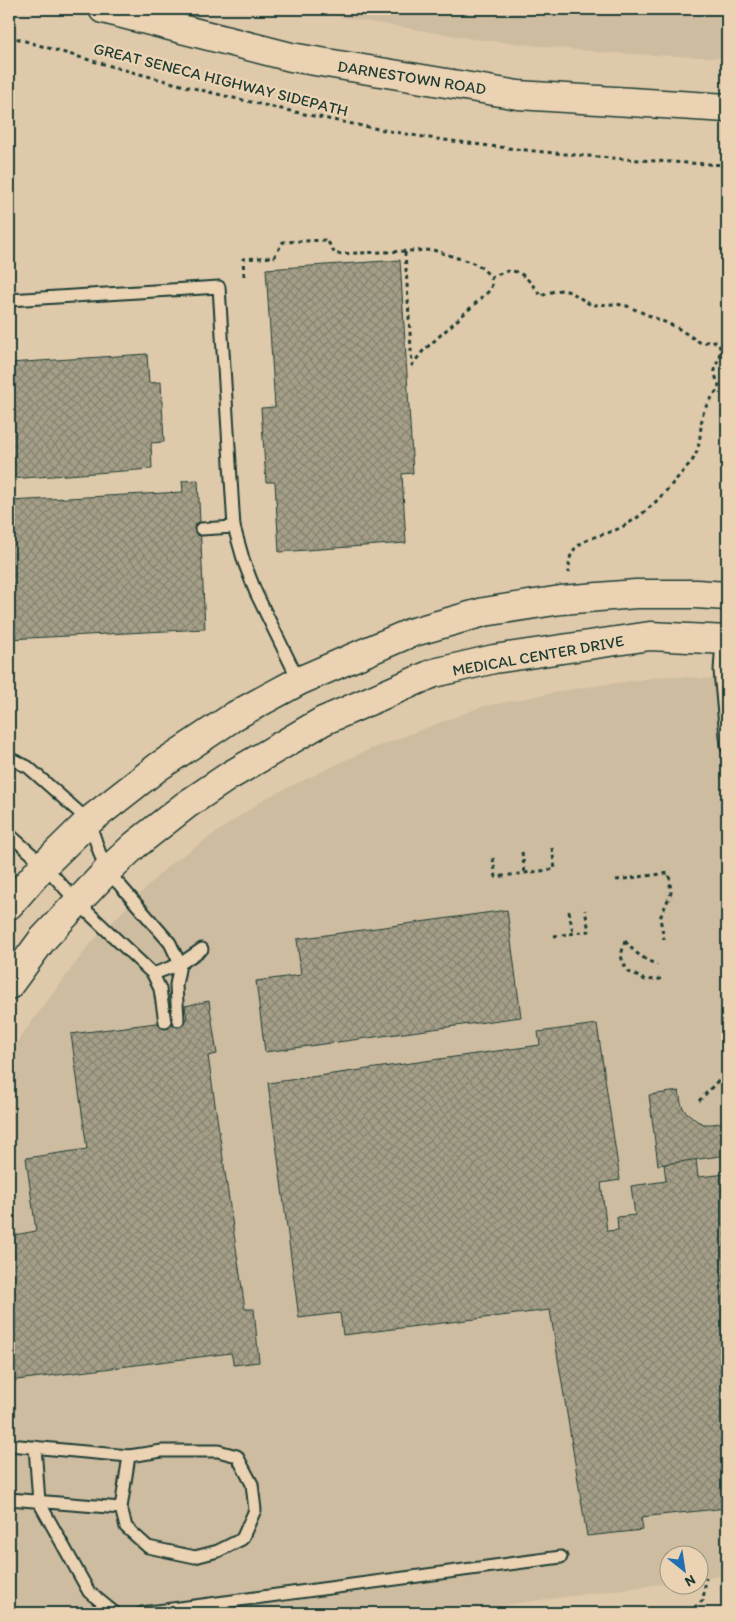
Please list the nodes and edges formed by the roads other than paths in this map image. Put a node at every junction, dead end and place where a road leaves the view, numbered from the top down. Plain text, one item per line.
1 (103, 9) edge
2 (727, 108) edge
3 (9, 300) edge
4 (234, 527) junction
5 (201, 529) dead end
6 (727, 596) edge
7 (726, 637) edge
8 (299, 681) junction
9 (727, 747) edge
10 (9, 758) edge
11 (89, 821) junction
12 (9, 834) edge
13 (44, 865) junction
14 (106, 872) junction
15 (77, 902) junction
16 (9, 905) edge
17 (202, 949) dead end
18 (180, 964) junction
19 (153, 974) junction
20 (9, 986) edge
21 (178, 1020) dead end
22 (165, 1022) dead end
23 (9, 1445) edge
24 (35, 1447) junction
25 (128, 1456) junction
26 (9, 1499) edge
27 (39, 1502) junction
28 (121, 1508) junction
29 (561, 1557) dead end
30 (115, 1613) edge
31 (142, 1613) edge

1 - 2 street, DARNESTOWN ROAD
3 - 4 lane
4 - 5 lane
4 - 8 lane
6 - 8 street
7 - 9 lane
7 - 14 street, MEDICAL CENTER DRIVE
8 - 11 street
10 - 11 lane
11 - 13 street
11 - 14 lane
12 - 13 lane
13 - 15 lane
13 - 16 street
14 - 15 street, MEDICAL CENTER DRIVE
14 - 18 lane
15 - 19 lane
15 - 20 street, MEDICAL CENTER DRIVE
17 - 18 lane
18 - 19 lane
18 - 21 lane
19 - 22 lane
23 - 24 lane
24 - 25 lane
24 - 27 lane
25 - 28 lane
25 - 28 lane
26 - 27 lane
27 - 28 lane
27 - 30 lane
29 - 31 lane

